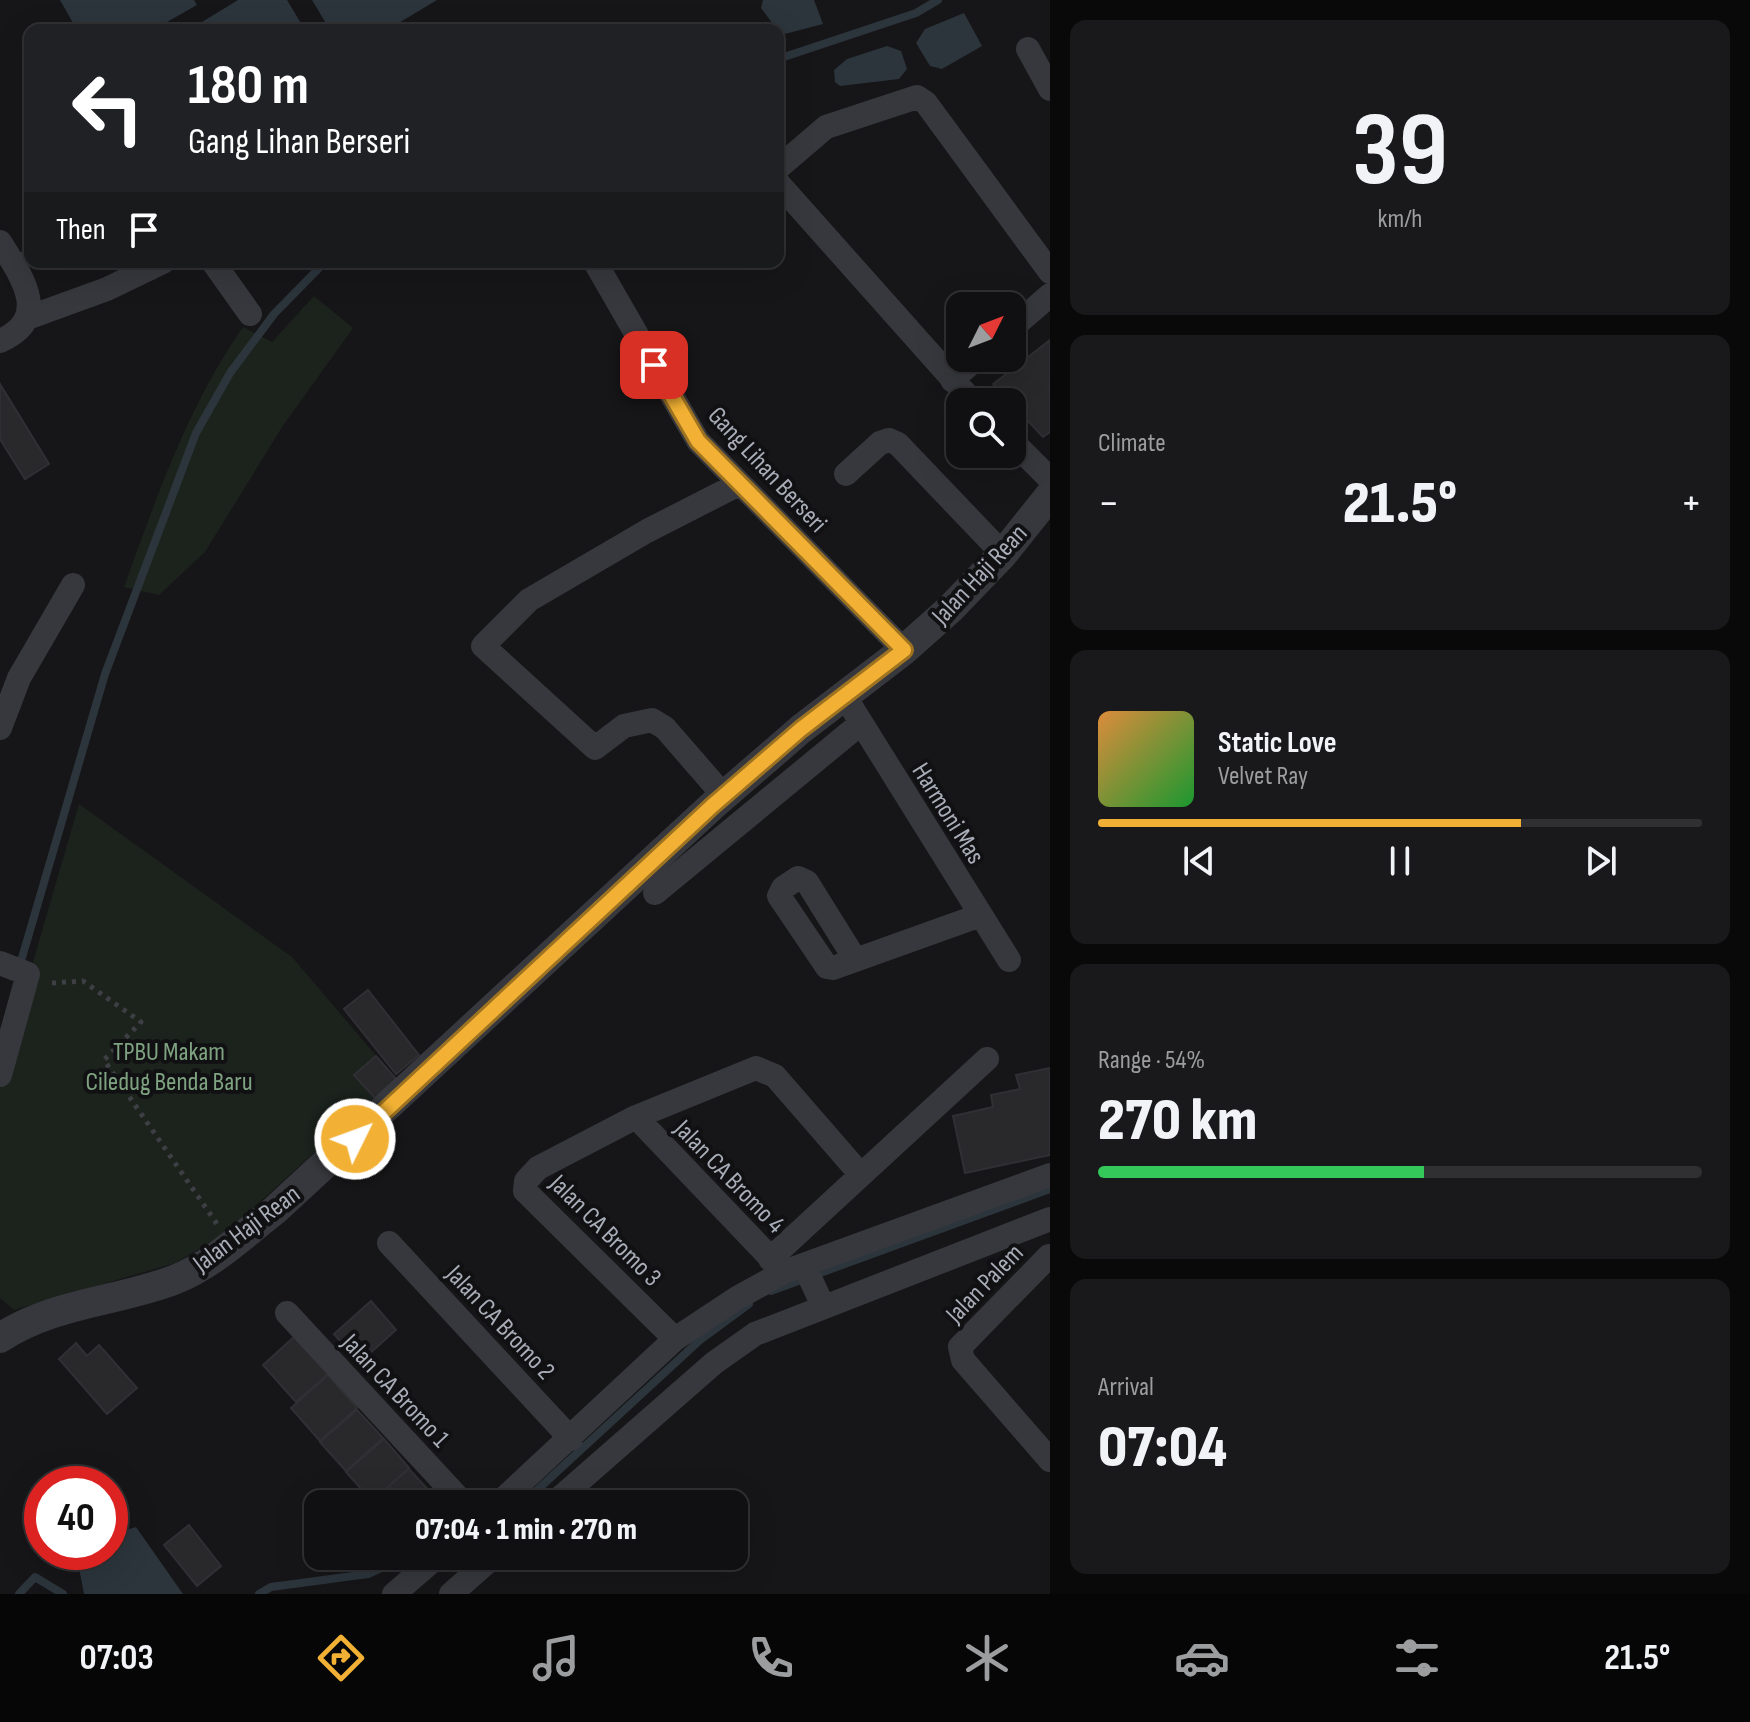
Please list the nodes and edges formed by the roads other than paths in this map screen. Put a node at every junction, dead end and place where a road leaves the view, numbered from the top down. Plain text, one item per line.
1 (1028, 49) dead end
2 (1050, 89) edge
3 (784, 163) edge
4 (784, 190) edge
5 (0, 242) edge
6 (22, 258) edge
7 (151, 268) edge
8 (217, 268) edge
9 (598, 268) edge
10 (1050, 272) edge
11 (1050, 295) edge
12 (250, 314) dead end
13 (1026, 316) edge
14 (30, 317) junction
15 (0, 341) edge
16 (961, 372) edge
17 (952, 380) junction
18 (960, 388) edge
19 (1026, 455) edge
20 (1044, 473) edge
21 (846, 474) dead end
22 (739, 484) junction
23 (1050, 495) edge
24 (1003, 554) junction
25 (73, 585) dead end
26 (904, 650) junction
27 (9, 671) edge
28 (844, 695) junction
29 (860, 724) junction
30 (0, 728) edge
31 (724, 796) junction
32 (655, 893) dead end
33 (981, 915) junction
34 (855, 959) dead end
35 (1009, 960) dead end
36 (2, 964) edge
37 (987, 1059) dead end
38 (0, 1075) edge
39 (636, 1117) junction
40 (861, 1175) junction
41 (1050, 1175) edge
42 (1046, 1220) edge
43 (389, 1243) dead end
44 (1050, 1257) edge
45 (786, 1265) junction
46 (823, 1306) junction
47 (287, 1313) dead end
48 (0, 1338) edge
49 (675, 1339) junction
50 (571, 1439) junction
51 (1050, 1460) edge
52 (451, 1490) edge
53 (514, 1490) edge
54 (569, 1490) edge
55 (422, 1570) edge
56 (478, 1570) edge
57 (394, 1594) edge
58 (451, 1594) edge

1 - 2 street
3 - 10 street
4 - 17 street
5 - 6 street
6 - 14 street
7 - 14 street
8 - 12 street
9 - 22 street, Gang Lihan Berseri
11 - 13 street
14 - 15 street
16 - 17 street
17 - 18 street
19 - 20 street
21 - 24 street
22 - 26 street, Gang Lihan Berseri
22 - 31 street
23 - 24 street, Jalan Haji Rean
24 - 26 street, Jalan Haji Rean
25 - 27 street
26 - 28 street, Jalan Haji Rean
27 - 30 street
28 - 29 street, Harmoni Mas
28 - 31 street, Jalan Haji Rean
29 - 32 street
29 - 33 street, Harmoni Mas
31 - 48 street, Jalan Haji Rean
33 - 34 street
33 - 35 street, Harmoni Mas
36 - 38 street
37 - 40 street
39 - 40 street
39 - 45 street, Jalan CA Bromo 4
39 - 49 street, Jalan CA Bromo 3
40 - 45 street
41 - 45 street
42 - 44 street
42 - 46 street
43 - 50 street, Jalan CA Bromo 2
44 - 51 street, Jalan Palem
45 - 46 street, Jalan CA Bromo 4
45 - 49 street
46 - 54 street
47 - 52 street, Jalan CA Bromo 1
49 - 50 street
50 - 53 street
55 - 57 street
56 - 58 street

